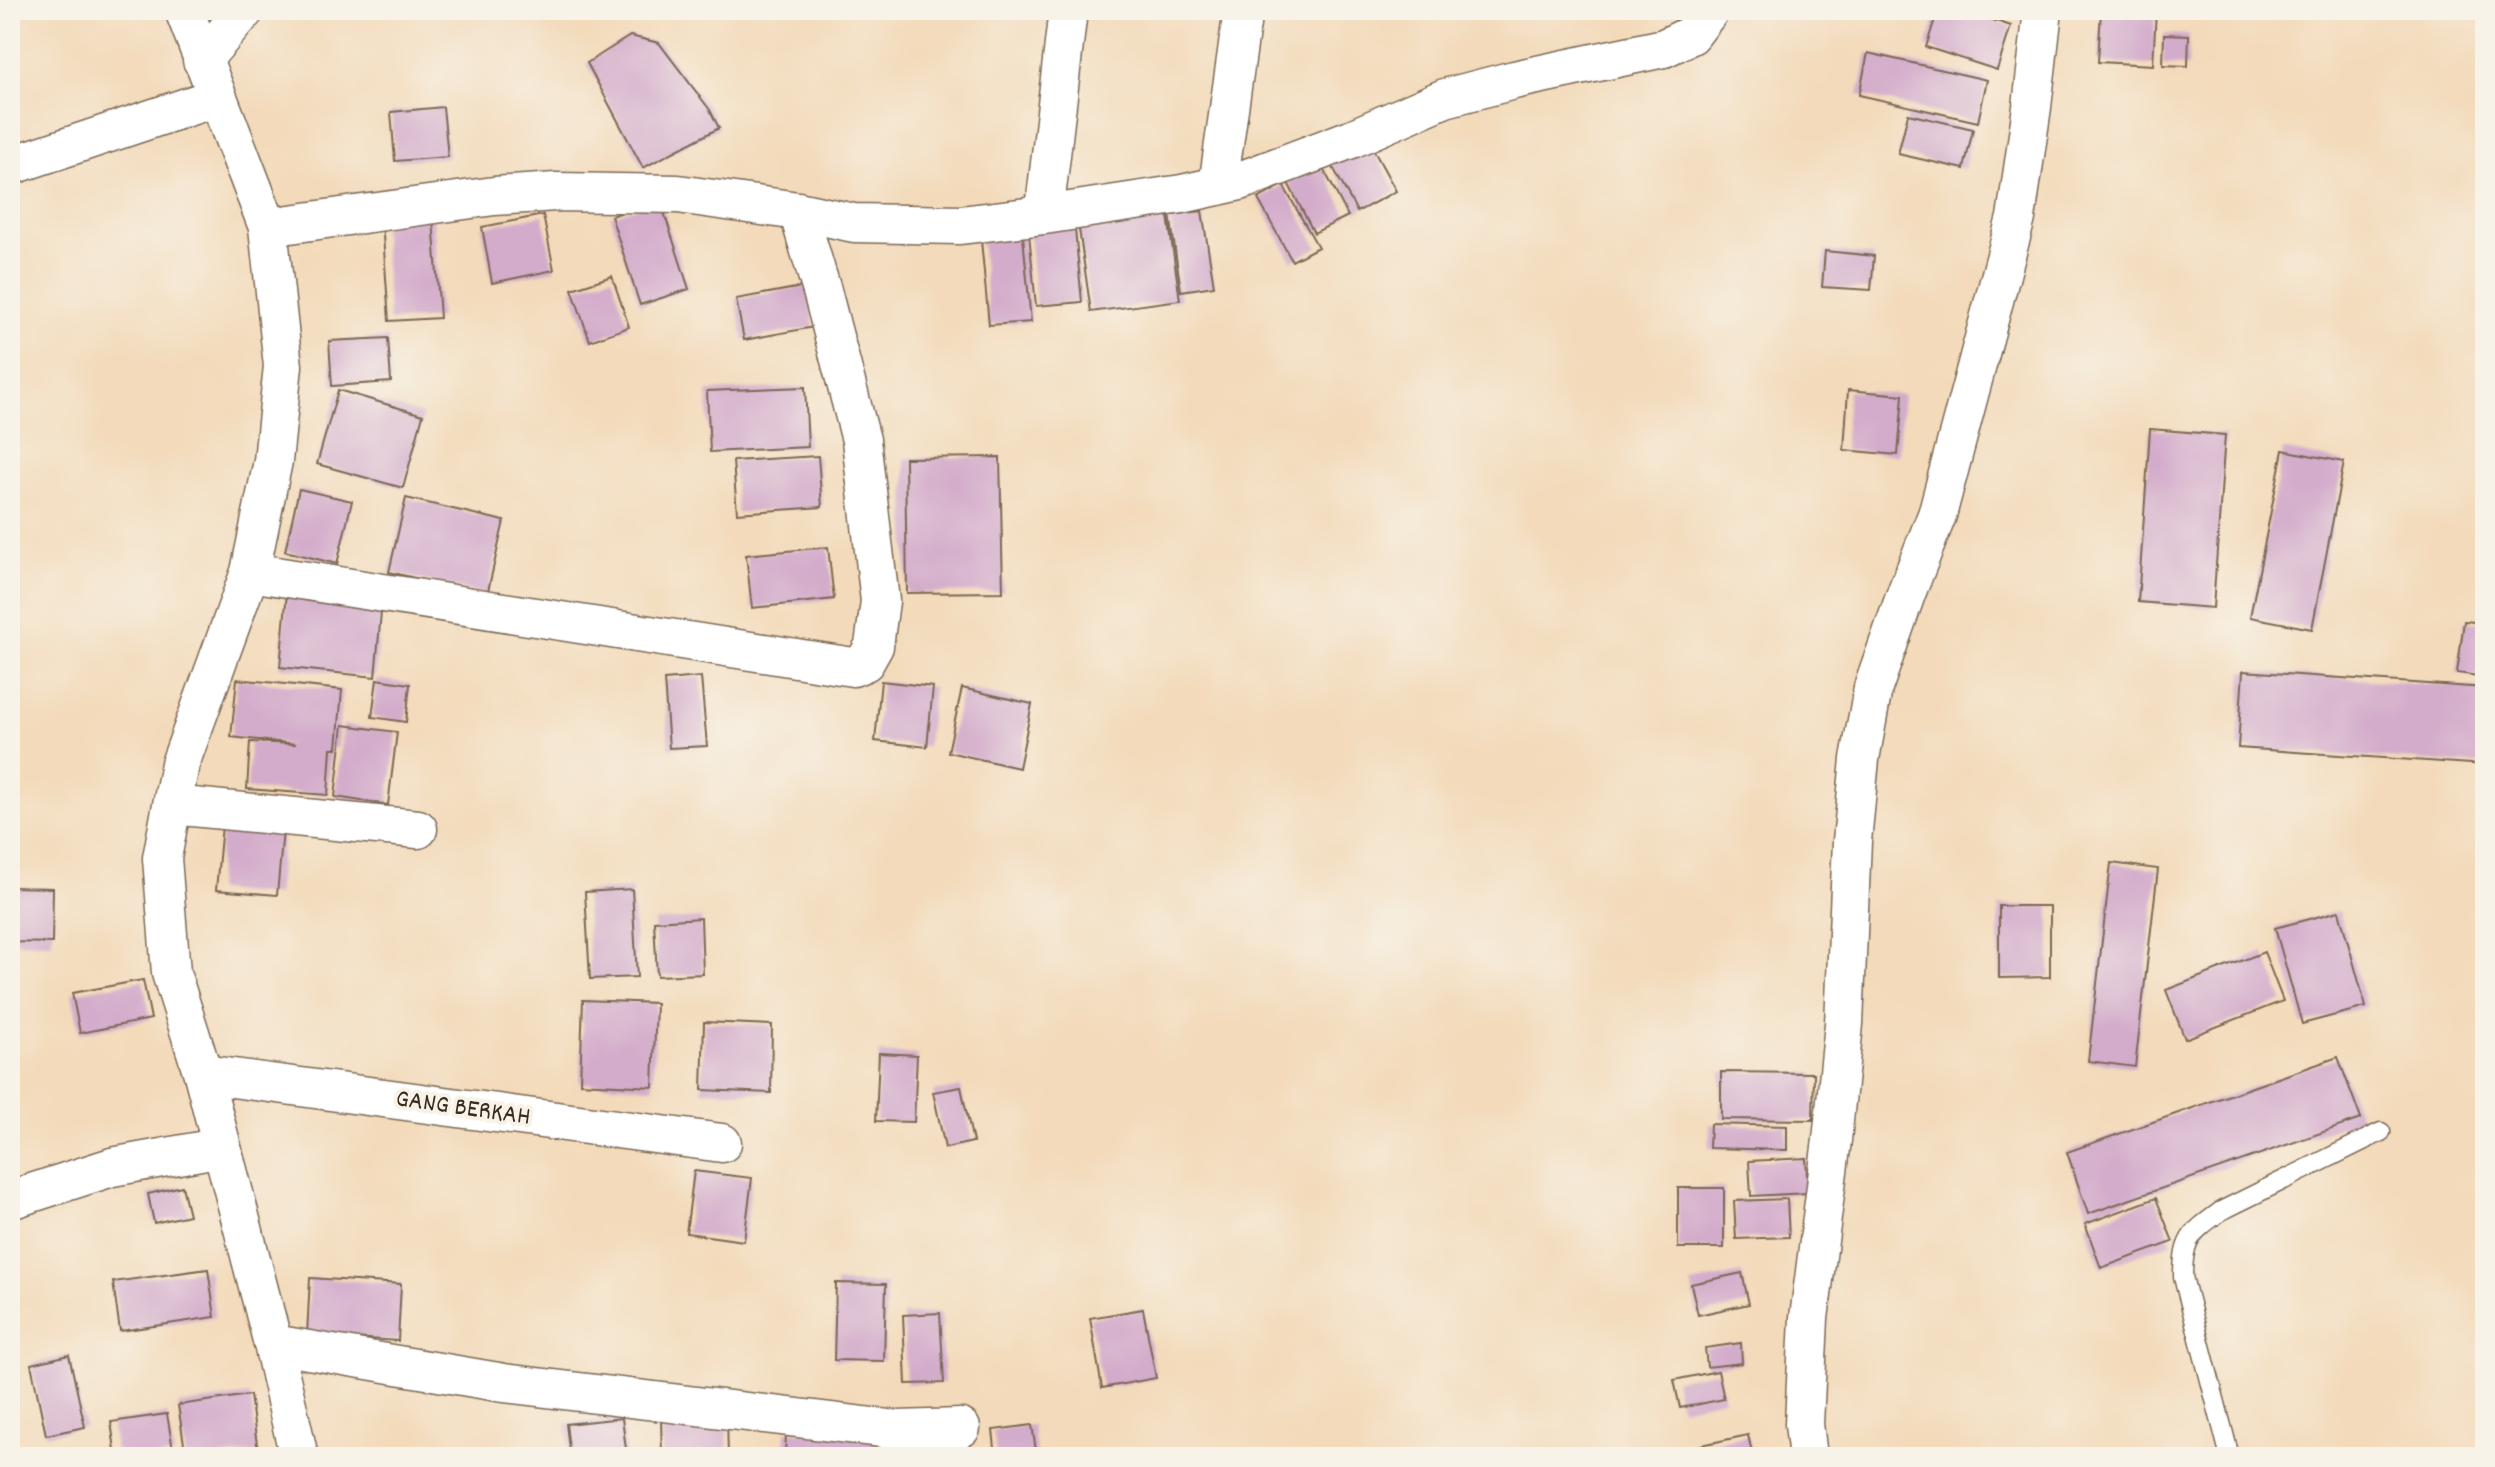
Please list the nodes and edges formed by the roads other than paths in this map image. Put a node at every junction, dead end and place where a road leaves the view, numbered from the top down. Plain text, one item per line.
1 (184, 10) edge
2 (245, 10) edge
3 (1068, 10) edge
4 (1243, 10) edge
5 (1710, 10) edge
6 (2043, 10) edge
7 (202, 60) junction
8 (217, 97) junction
9 (10, 166) edge
10 (1218, 186) junction
11 (798, 211) junction
12 (1044, 215) junction
13 (268, 227) junction
14 (250, 572) junction
15 (172, 805) junction
16 (418, 829) dead end
17 (203, 1074) junction
18 (2381, 1132) dead end
19 (722, 1143) dead end
20 (222, 1147) junction
21 (10, 1200) edge
22 (273, 1344) junction
23 (961, 1428) dead end
24 (899, 1444) edge
25 (299, 1457) edge
26 (1808, 1457) edge
27 (2230, 1457) edge

1 - 7 street
2 - 7 street
3 - 12 street
4 - 10 street
5 - 10 street
6 - 26 street
7 - 8 street
8 - 9 street
8 - 13 street
10 - 12 street
11 - 12 street
11 - 13 street
11 - 14 street
13 - 14 street
14 - 15 street
15 - 16 street
15 - 17 street
17 - 19 street, GANG BERKAH
17 - 20 street
18 - 27 lane
20 - 21 street
20 - 22 street
22 - 24 street
22 - 25 street
23 - 24 street

